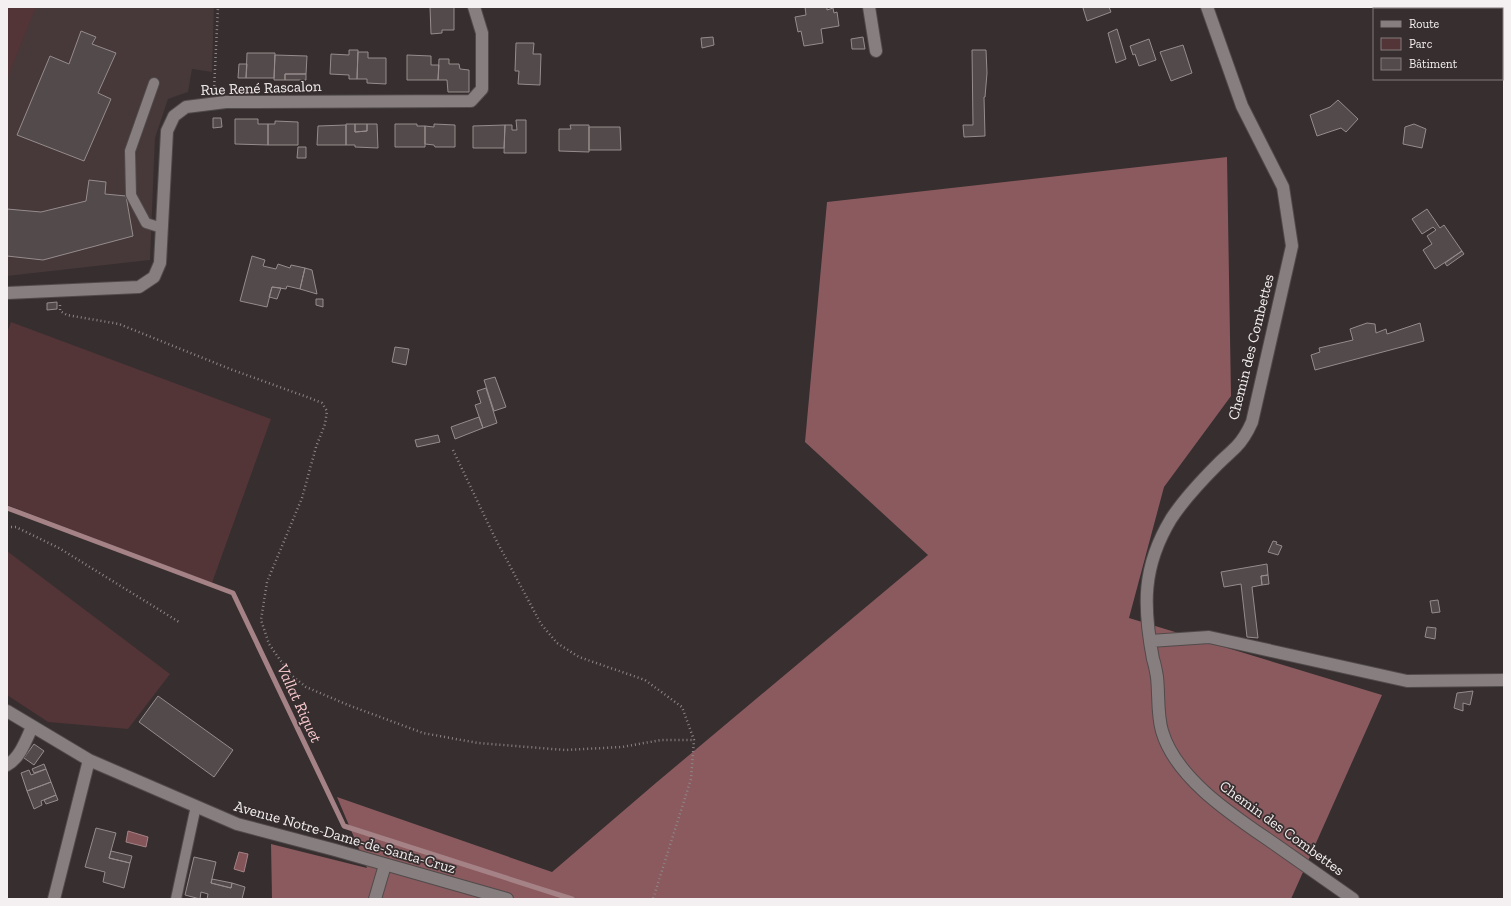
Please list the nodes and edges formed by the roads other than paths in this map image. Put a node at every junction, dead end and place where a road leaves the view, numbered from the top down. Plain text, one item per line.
1 (474, 7) edge
2 (869, 7) edge
3 (1207, 7) edge
4 (876, 51) dead end
5 (154, 83) dead end
6 (162, 228) junction
7 (7, 293) edge
8 (1150, 641) junction
9 (1504, 680) edge
10 (7, 711) edge
11 (32, 727) junction
12 (89, 760) junction
13 (7, 765) edge
14 (196, 806) junction
15 (385, 865) junction
16 (54, 899) edge
17 (176, 899) edge
18 (375, 899) edge
19 (507, 899) edge
20 (1353, 899) edge

1 - 6 street, Rue René Rascalon
2 - 4 street
3 - 8 street, Chemin des Combettes
5 - 6 lane
6 - 7 street, Rue René Rascalon
8 - 9 street
8 - 20 street, Chemin des Combettes
10 - 11 street, Avenue Notre-Dame-de-Santa-Cruz
11 - 12 street, Avenue Notre-Dame-de-Santa-Cruz
11 - 13 street
12 - 14 street, Avenue Notre-Dame-de-Santa-Cruz
12 - 16 street
14 - 15 street, Avenue Notre-Dame-de-Santa-Cruz
14 - 17 lane
15 - 18 street
15 - 19 street, Avenue Notre-Dame-de-Santa-Cruz

